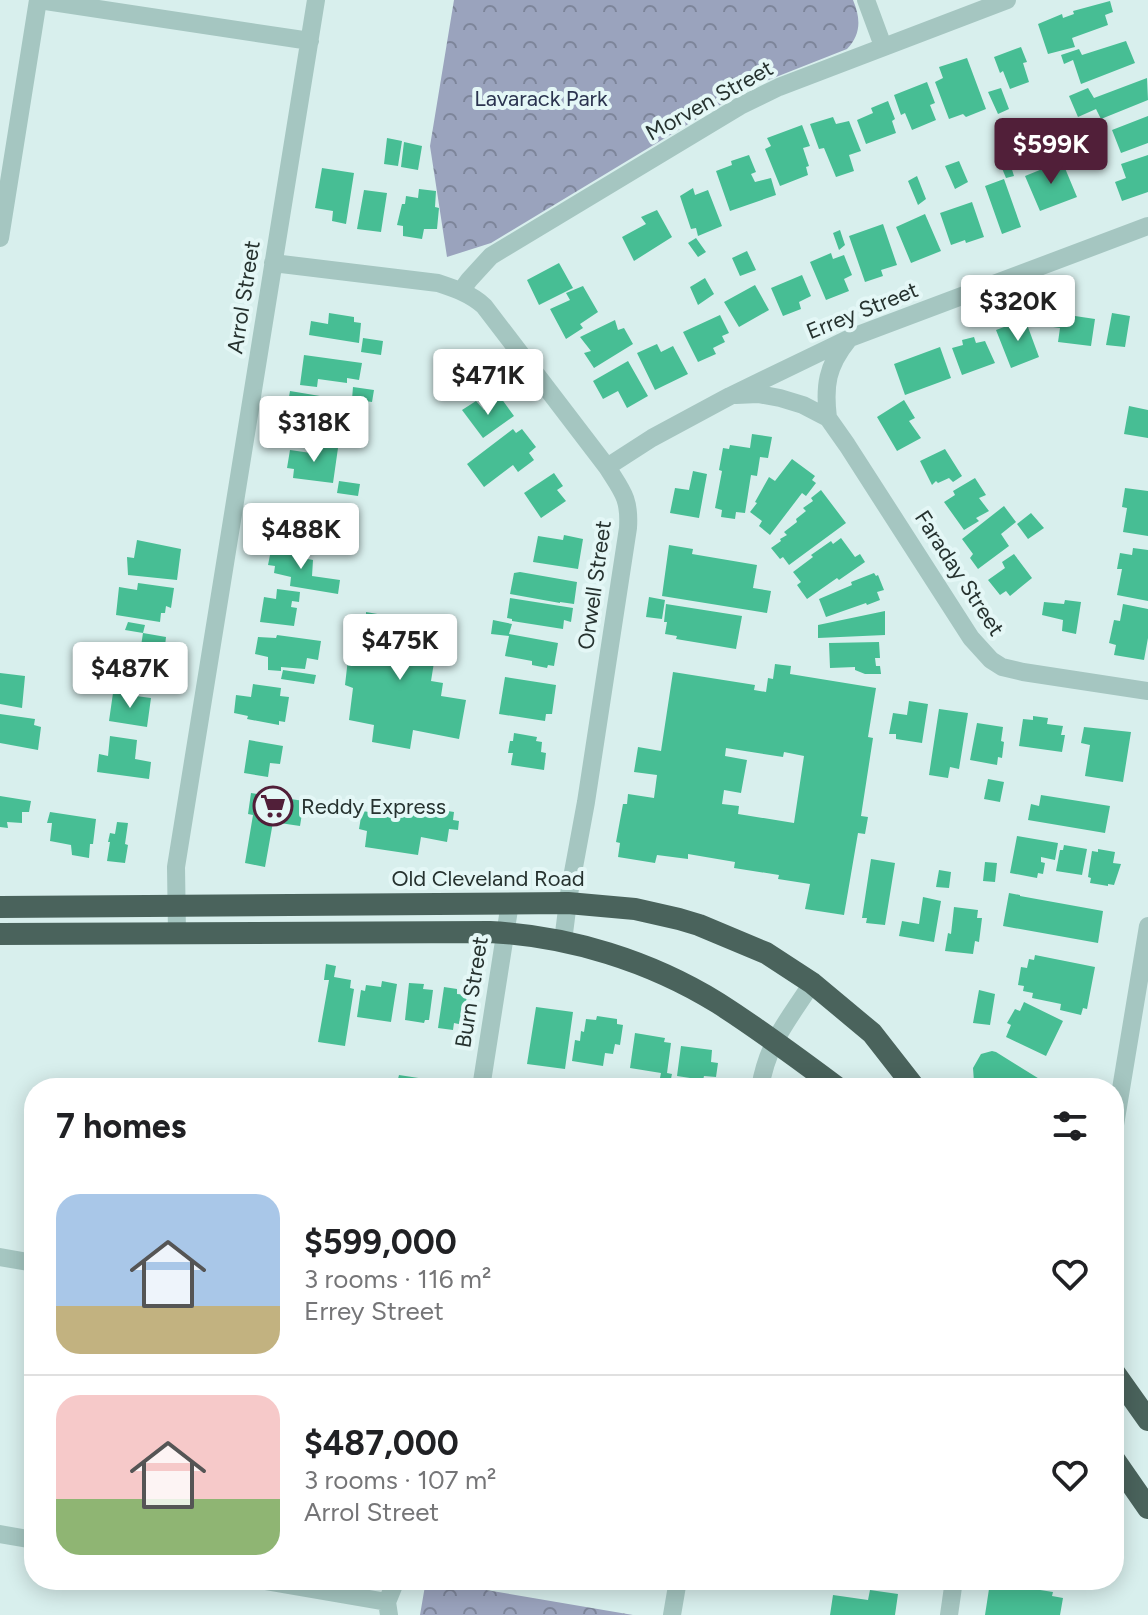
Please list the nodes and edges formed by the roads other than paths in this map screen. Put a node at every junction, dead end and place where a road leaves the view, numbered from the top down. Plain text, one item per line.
1 (38, 0) edge
2 (316, 0) edge
3 (866, 0) edge
4 (1007, 0) edge
5 (310, 41) junction
6 (883, 46) junction
7 (1148, 226) edge
8 (0, 238) edge
9 (273, 263) junction
10 (461, 291) junction
11 (850, 338) junction
12 (730, 396) junction
13 (828, 418) junction
14 (607, 467) junction
15 (1148, 691) edge
16 (510, 903) junction
17 (568, 903) junction
18 (176, 905) junction
19 (0, 907) edge
20 (1148, 926) edge
21 (505, 933) junction
22 (0, 934) edge
23 (177, 934) junction
24 (563, 941) junction
25 (812, 983) junction
26 (774, 1041) junction
27 (483, 1078) edge
28 (762, 1078) edge
29 (824, 1078) edge
30 (907, 1078) edge
31 (1123, 1078) edge
32 (0, 1257) edge
33 (24, 1261) edge
34 (1124, 1386) edge
35 (1148, 1420) edge
36 (1124, 1473) edge
37 (1148, 1508) edge
38 (0, 1534) edge
39 (24, 1538) edge
40 (303, 1590) edge
41 (676, 1590) edge
42 (953, 1590) edge
43 (388, 1609) edge
44 (672, 1615) edge
45 (949, 1615) edge

1 - 5 street
1 - 8 street
2 - 5 street, Arrol Street
3 - 6 street
4 - 6 street, Morven Street
5 - 9 street, Arrol Street
6 - 10 street, Morven Street
7 - 11 street, Errey Street
9 - 10 street, Orwell Street
9 - 18 street, Arrol Street
10 - 14 street, Orwell Street
11 - 12 street, Errey Street
11 - 13 street
12 - 13 street
12 - 14 street, Errey Street
13 - 15 street, Faraday Street
14 - 17 street, Orwell Street
16 - 17 highway, Old Cleveland Road
16 - 18 highway, Old Cleveland Road
16 - 21 street, Burn Street
17 - 24 street, Orwell Street
17 - 25 highway, Old Cleveland Road
18 - 19 highway, Old Cleveland Road
18 - 23 street, Arrol Street
20 - 31 street
21 - 23 highway
21 - 24 highway
21 - 27 street, Burn Street
22 - 23 highway
24 - 26 highway
25 - 26 street
25 - 30 highway, Old Cleveland Road
26 - 28 street
26 - 29 highway
32 - 33 street
34 - 35 highway
36 - 37 highway
38 - 39 street
40 - 43 street
41 - 44 street
42 - 45 street

